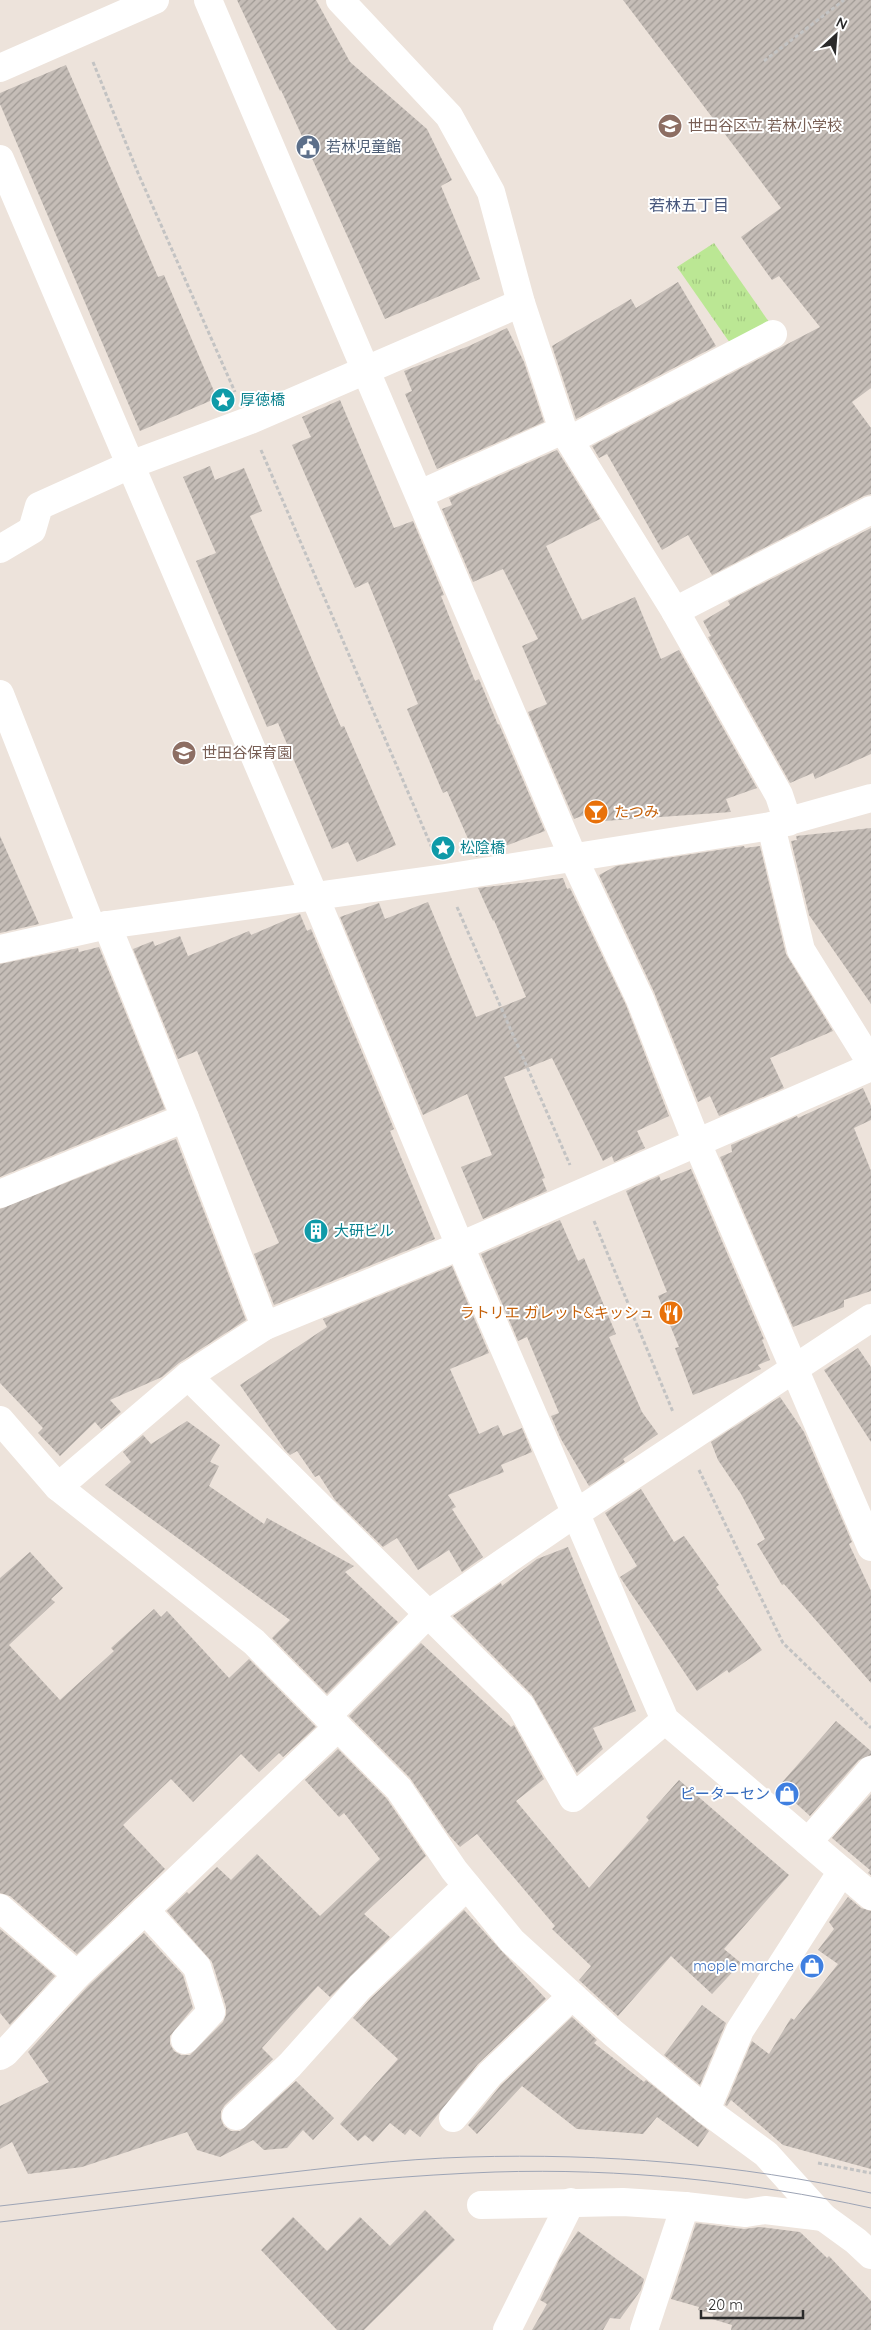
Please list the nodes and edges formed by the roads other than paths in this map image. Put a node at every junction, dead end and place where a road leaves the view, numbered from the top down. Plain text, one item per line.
1 (155, 0) edge
2 (208, 0) edge
3 (340, 0) edge
4 (0, 68) edge
5 (0, 159) edge
6 (521, 303) junction
7 (773, 334) dead end
8 (367, 368) junction
9 (567, 435) junction
10 (130, 465) junction
11 (420, 494) junction
12 (871, 510) edge
13 (0, 549) edge
14 (675, 612) junction
15 (0, 694) edge
16 (871, 798) edge
17 (780, 824) junction
18 (573, 857) junction
19 (314, 896) junction
20 (100, 927) junction
21 (0, 949) edge
22 (871, 1063) edge
23 (871, 1067) edge
24 (185, 1118) junction
25 (697, 1143) junction
26 (0, 1194) edge
27 (460, 1246) junction
28 (871, 1318) edge
29 (265, 1326) junction
30 (795, 1367) junction
31 (188, 1376) junction
32 (0, 1420) edge
33 (58, 1487) junction
34 (575, 1514) junction
35 (871, 1548) edge
36 (427, 1616) junction
37 (665, 1720) junction
38 (333, 1722) junction
39 (871, 1770) edge
40 (808, 1842) junction
41 (842, 1871) junction
42 (467, 1886) junction
43 (871, 1896) edge
44 (0, 1908) edge
45 (145, 1910) junction
46 (77, 1975) junction
47 (572, 1996) junction
48 (185, 2040) dead end
49 (0, 2056) edge
50 (706, 2110) junction
51 (236, 2116) dead end
52 (454, 2118) dead end
53 (571, 2202) junction
54 (481, 2206) dead end
55 (685, 2206) junction
56 (823, 2217) junction
57 (871, 2255) edge
58 (507, 2330) edge
59 (644, 2330) edge

1 - 4 street
2 - 8 street
3 - 6 street
5 - 10 street
6 - 8 street
6 - 9 street
7 - 9 street
8 - 10 street
8 - 11 street
9 - 11 street
9 - 14 street
10 - 13 street
10 - 19 street
11 - 18 street
12 - 14 street
14 - 17 street
15 - 20 street
16 - 17 street
17 - 18 street
17 - 22 street
18 - 19 street
18 - 25 street
19 - 20 street
19 - 27 street
20 - 21 street
20 - 24 street
23 - 25 street
24 - 26 street
24 - 29 street
25 - 27 street
25 - 30 street
27 - 29 street
27 - 34 street
28 - 30 street
29 - 31 street
30 - 34 street
30 - 35 street
31 - 33 street
31 - 36 street
32 - 33 street
33 - 38 street
34 - 36 street
34 - 37 street
36 - 37 street
36 - 38 street
37 - 40 street
38 - 42 street
38 - 45 street
39 - 40 street
40 - 41 street
41 - 43 street
41 - 50 street
42 - 47 street
42 - 51 street
44 - 46 street
45 - 46 street
45 - 48 street
46 - 49 street
47 - 50 street
47 - 52 street
50 - 56 street
53 - 54 street
53 - 55 street
53 - 58 street
55 - 56 street
55 - 59 street
56 - 57 street

